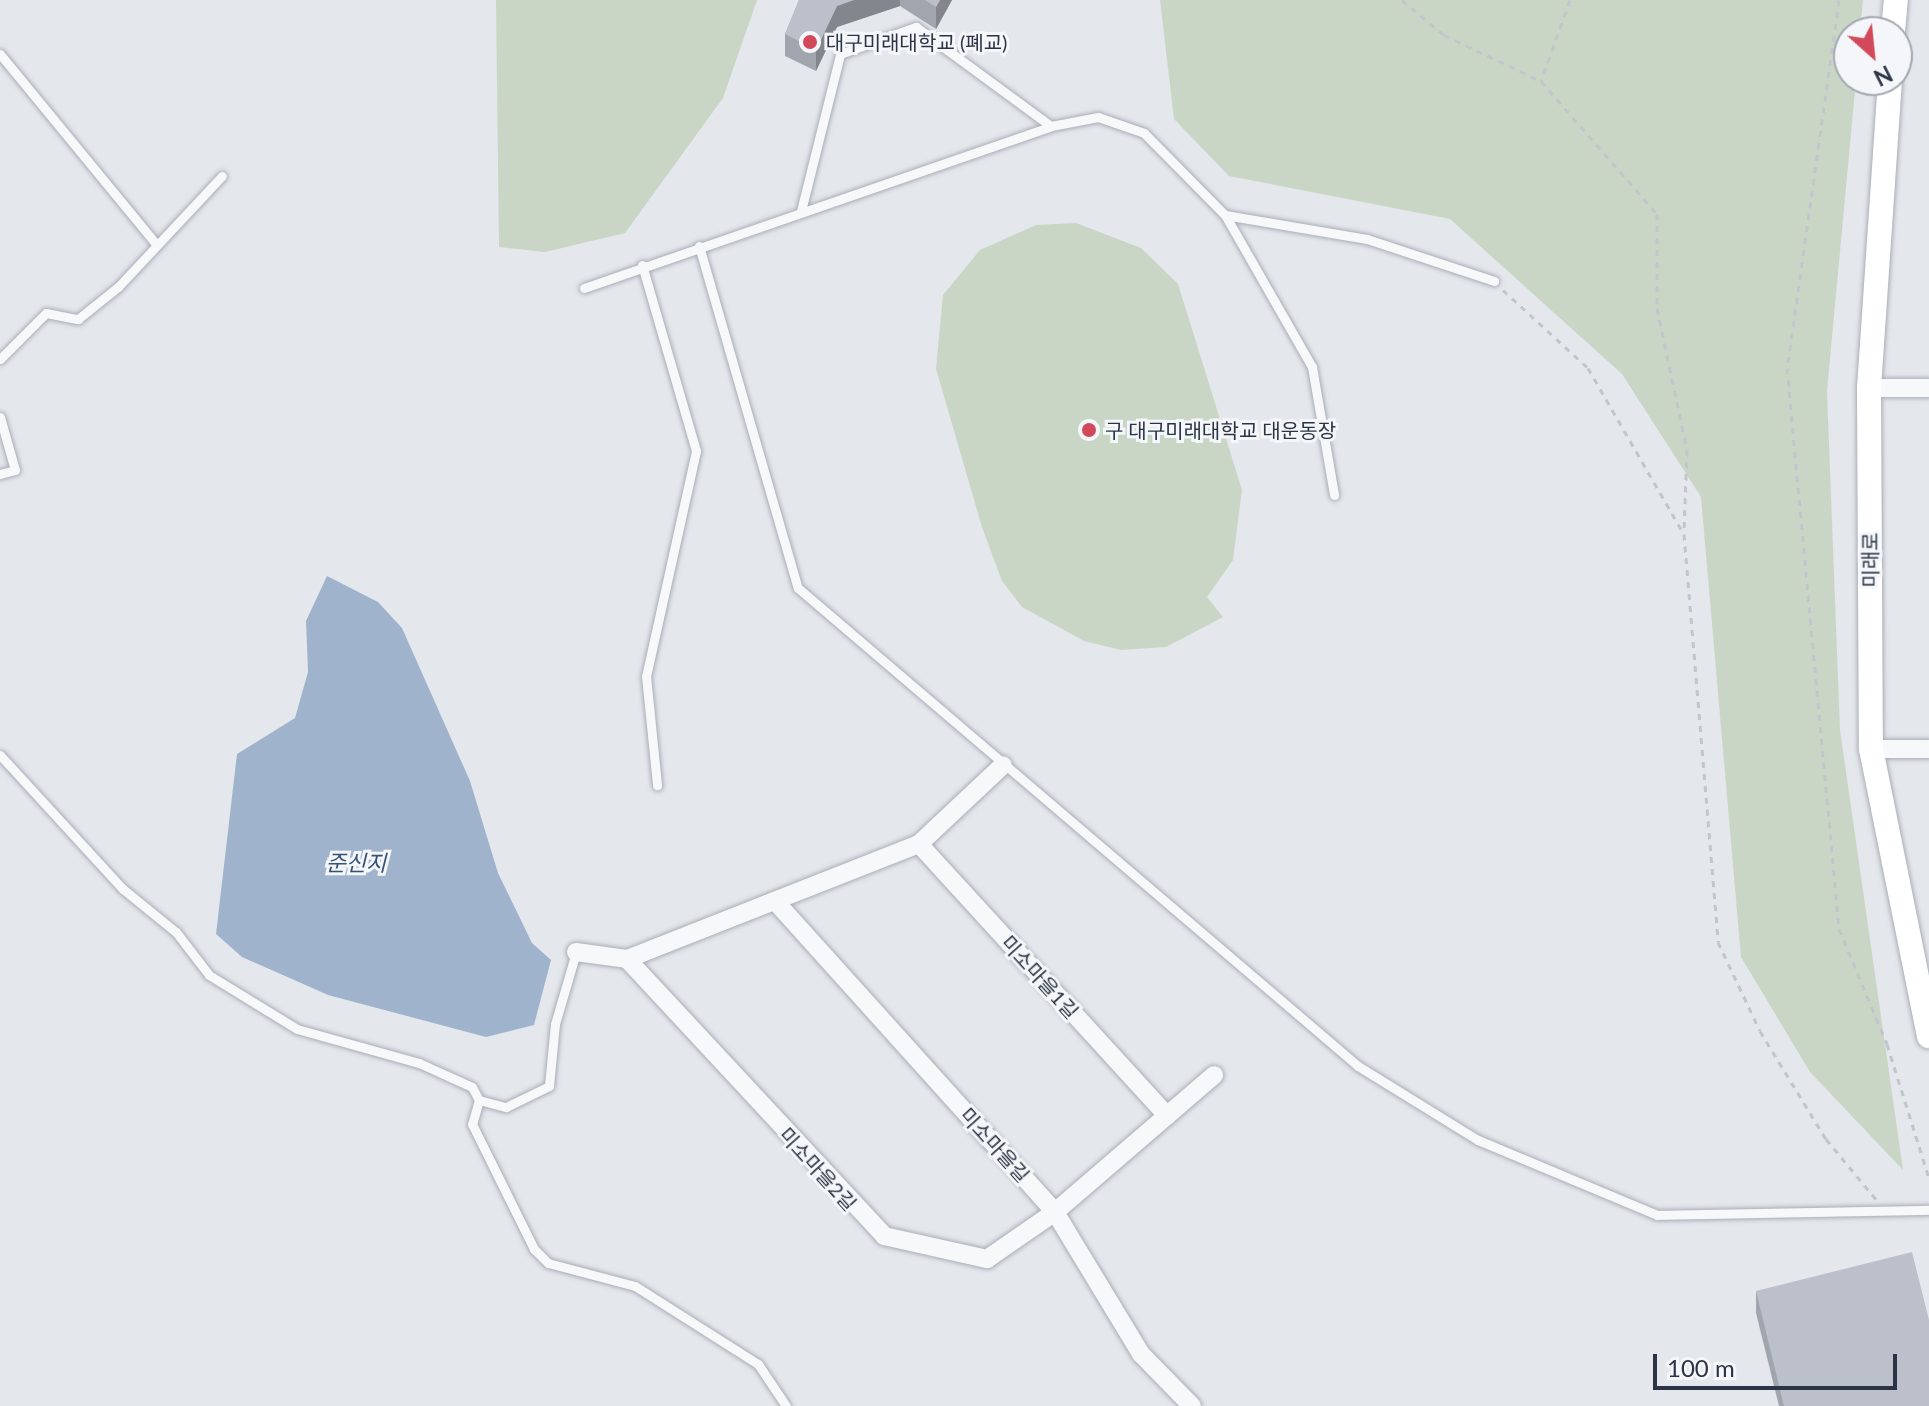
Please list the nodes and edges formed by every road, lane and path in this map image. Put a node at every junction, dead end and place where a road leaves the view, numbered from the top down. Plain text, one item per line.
1 (1402, 0) edge
2 (1570, 0) edge
3 (1839, 0) edge
4 (0, 54) edge
5 (1541, 81) junction
6 (1889, 96) edge
7 (1051, 126) junction
8 (222, 176) dead end
9 (801, 211) junction
10 (1225, 215) junction
11 (157, 245) junction
12 (699, 246) junction
13 (642, 265) junction
14 (1494, 281) joint
15 (584, 288) dead end
16 (0, 359) edge
17 (1869, 388) junction
18 (1929, 388) edge
19 (0, 417) edge
20 (0, 474) edge
21 (1334, 495) dead end
22 (1684, 534) junction
23 (1871, 749) junction
24 (1929, 749) edge
25 (0, 755) edge
26 (1003, 765) junction
27 (657, 785) dead end
28 (919, 844) junction
29 (775, 901) junction
30 (576, 952) joint
31 (627, 959) junction
32 (1929, 1036) edge
33 (1214, 1075) dead end
34 (479, 1100) junction
35 (1167, 1116) junction
36 (1929, 1178) edge
37 (1929, 1210) edge
38 (1886, 1211) junction
39 (1055, 1212) junction
40 (786, 1406) edge
41 (1192, 1406) edge

1 - 5 path
2 - 5 path
3 - 36 path
4 - 11 lane
5 - 22 path
6 - 17 street, 미래로
7 - 9 lane
7 - 9 lane
7 - 10 lane
8 - 11 lane
9 - 12 lane
10 - 14 lane
10 - 21 lane
11 - 16 lane
12 - 13 lane
12 - 26 lane
13 - 15 lane
13 - 27 lane
14 - 22 path
17 - 18 street
17 - 23 street, 미래로
19 - 20 lane
22 - 38 path
23 - 24 street
23 - 32 street, 미래로
25 - 34 lane
26 - 28 street
26 - 38 lane
28 - 29 street
28 - 35 street, 미소마을1길
29 - 31 street
29 - 39 street, 미소마을길
30 - 31 street
30 - 34 lane
31 - 39 street, 미소마을2길
33 - 35 street
34 - 40 lane
35 - 39 street
37 - 38 lane
39 - 41 street, 미소마을길

